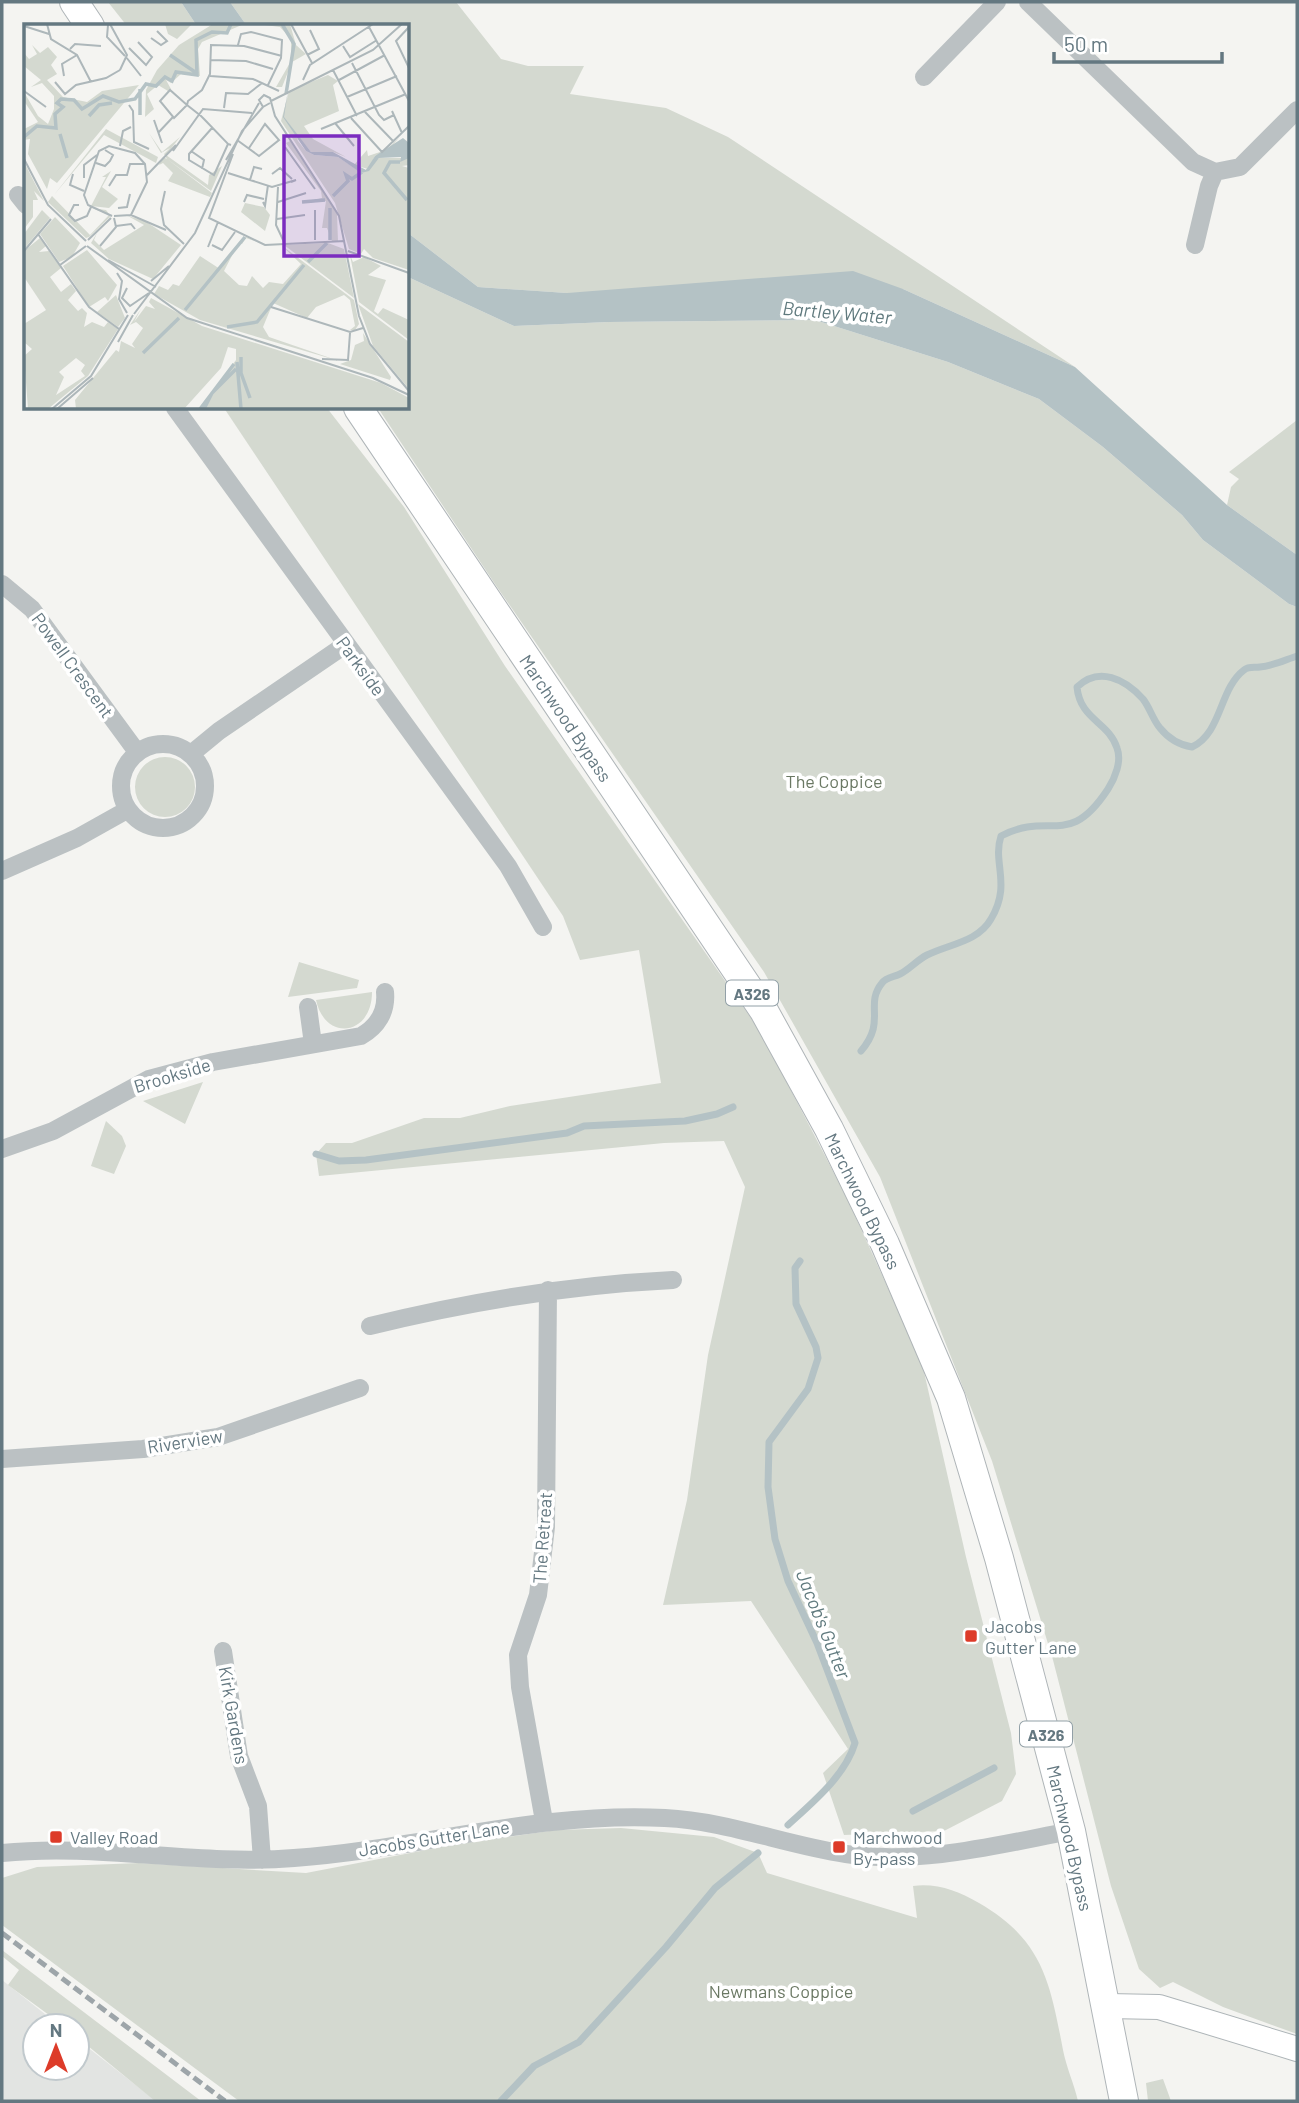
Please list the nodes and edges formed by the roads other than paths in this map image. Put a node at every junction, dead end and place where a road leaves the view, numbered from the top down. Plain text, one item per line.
1 (74, 2) edge
2 (996, 2) edge
3 (1028, 2) edge
4 (89, 24) edge
5 (924, 77) dead end
6 (1297, 110) edge
7 (1215, 172) junction
8 (1195, 245) dead end
9 (176, 410) edge
10 (359, 410) edge
11 (2, 583) edge
12 (345, 645) junction
13 (137, 752) junction
14 (191, 754) junction
15 (127, 810) junction
16 (2, 871) edge
17 (543, 927) dead end
18 (385, 992) dead end
19 (308, 1007) dead end
20 (313, 1044) junction
21 (2, 1149) edge
22 (673, 1280) dead end
23 (548, 1290) junction
24 (370, 1326) dead end
25 (360, 1388) dead end
26 (2, 1459) edge
27 (223, 1651) dead end
28 (544, 1821) junction
29 (1071, 1831) junction
30 (2, 1853) edge
31 (262, 1860) junction
32 (1108, 2006) junction
33 (1297, 2049) edge
34 (1124, 2101) edge

1 - 4 main road
2 - 5 street
3 - 7 street
6 - 7 street
7 - 8 street
9 - 12 street, Parkside
10 - 29 main road, Marchwood Bypass / A326
11 - 13 street, Powell Crescent
12 - 14 street
12 - 17 street, Parkside
13 - 14 street
13 - 15 street
14 - 15 street
15 - 16 street
18 - 20 street, Brookside
19 - 20 street
20 - 21 street, Brookside
22 - 23 street
23 - 24 street
23 - 28 street, The Retreat
25 - 26 street, Riverview
27 - 31 street, Kirk Gardens
28 - 29 street, Jacobs Gutter Lane
28 - 31 street, Jacobs Gutter Lane
29 - 32 main road, Marchwood Bypass / A326
30 - 31 street, Jacobs Gutter Lane
32 - 33 street
32 - 34 main road, Marchwood Bypass / A326

